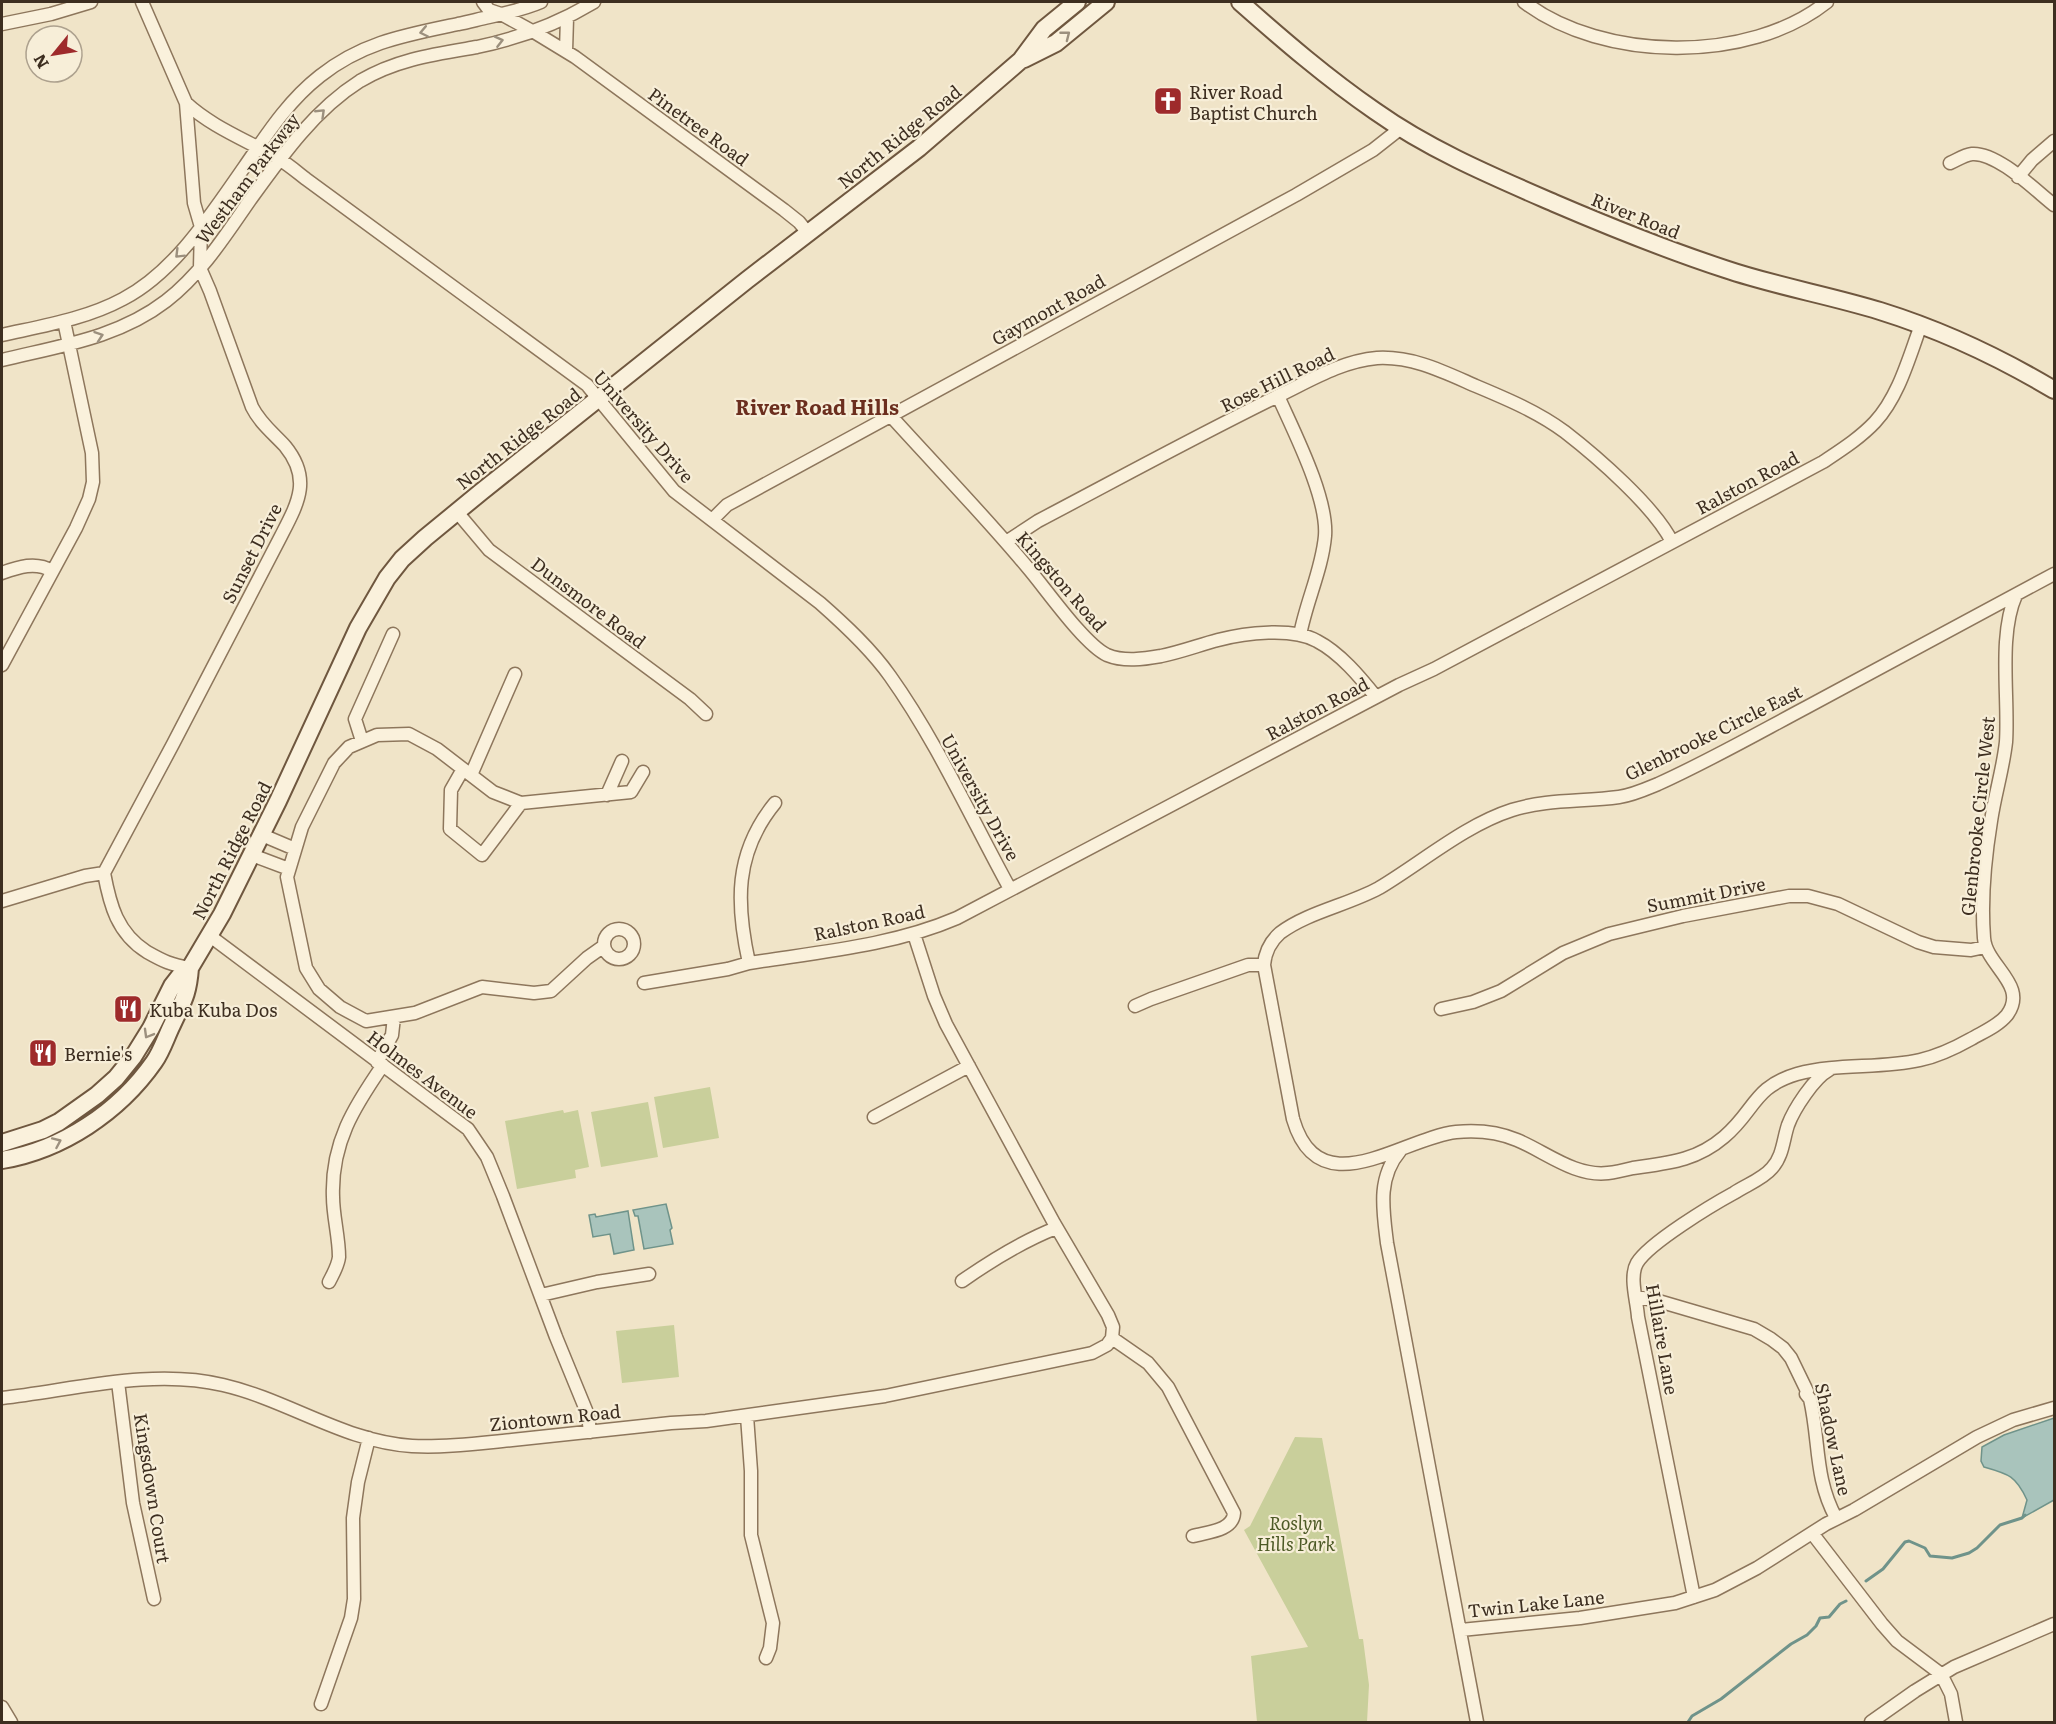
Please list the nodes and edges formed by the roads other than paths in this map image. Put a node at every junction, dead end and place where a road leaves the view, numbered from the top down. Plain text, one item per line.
1 (91, 2) edge
2 (142, 2) edge
3 (483, 2) edge
4 (541, 2) edge
5 (594, 2) edge
6 (1077, 2) edge
7 (1106, 2) edge
8 (1240, 2) edge
9 (1524, 2) edge
10 (1827, 2) edge
11 (501, 14) junction
12 (567, 18) junction
13 (2, 24) edge
14 (534, 32) junction
15 (566, 51) junction
16 (1021, 60) junction
17 (186, 103) junction
18 (1401, 128) junction
19 (2055, 141) edge
20 (258, 147) junction
21 (280, 159) junction
22 (1950, 163) dead end
23 (2018, 177) junction
24 (2055, 205) edge
25 (201, 227) junction
26 (808, 233) junction
27 (200, 268) junction
28 (64, 321) junction
29 (1921, 325) junction
30 (2, 335) edge
31 (69, 344) junction
32 (2, 360) edge
33 (2055, 390) edge
34 (1278, 396) junction
35 (599, 399) junction
36 (890, 415) junction
37 (457, 512) junction
38 (712, 520) junction
39 (1006, 542) junction
40 (1672, 542) junction
41 (52, 571) junction
42 (2, 573) edge
43 (2055, 574) edge
44 (2016, 595) junction
45 (393, 634) dead end
46 (1300, 635) junction
47 (2, 665) edge
48 (515, 674) dead end
49 (1376, 697) junction
50 (706, 714) dead end
51 (362, 741) junction
52 (622, 760) dead end
53 (467, 772) junction
54 (643, 772) dead end
55 (606, 795) junction
56 (522, 803) junction
57 (775, 803) dead end
58 (262, 834) junction
59 (296, 849) junction
60 (252, 855) junction
61 (290, 869) junction
62 (104, 873) junction
63 (1010, 888) junction
64 (2, 901) edge
65 (914, 934) junction
66 (210, 936) junction
67 (604, 946) dead end
68 (1985, 947) junction
69 (749, 963) junction
70 (1264, 965) junction
71 (190, 968) junction
72 (644, 983) dead end
73 (1135, 1006) dead end
74 (1441, 1009) dead end
75 (393, 1017) junction
76 (380, 1063) junction
77 (969, 1066) junction
78 (1832, 1068) junction
79 (874, 1117) dead end
80 (2, 1143) edge
81 (1400, 1151) junction
82 (2, 1160) edge
83 (1056, 1228) junction
84 (649, 1274) dead end
85 (962, 1281) dead end
86 (329, 1282) dead end
87 (541, 1295) junction
88 (1636, 1298) junction
89 (1112, 1338) junction
90 (118, 1382) junction
91 (2, 1398) edge
92 (2055, 1408) edge
93 (747, 1416) junction
94 (590, 1432) junction
95 (369, 1438) junction
96 (1836, 1518) junction
97 (1812, 1533) junction
98 (1193, 1536) dead end
99 (1694, 1597) junction
100 (154, 1599) dead end
101 (2055, 1624) edge
102 (1461, 1630) junction
103 (766, 1659) dead end
104 (1941, 1674) junction
105 (321, 1704) dead end
106 (2, 1707) edge
107 (11, 1722) edge
108 (1477, 1722) edge
109 (1871, 1722) edge
110 (1956, 1722) edge

1 - 13 street
2 - 17 street
3 - 11 street, Pinetree Road
4 - 11 street, Westham Parkway
5 - 12 street, Westham Parkway
6 - 16 main road, North Ridge Road
16 -> 7 main road, North Ridge Road
8 - 18 main road, River Road
9 - 10 street
11 - 14 street, Pinetree Road
11 -> 20 street, Westham Parkway
12 - 14 street, Westham Parkway
12 - 15 street
14 - 15 street, Pinetree Road
21 -> 14 street, Westham Parkway
15 - 26 street, Pinetree Road
16 - 26 main road, North Ridge Road
17 - 20 street, University Drive
17 - 25 street, Sunset Drive
18 - 29 main road, River Road
18 - 36 street, Gaymont Road
19 - 23 street
20 - 21 street, University Drive
20 - 25 street, Westham Parkway
21 - 27 street, Westham Parkway
21 - 35 street, University Drive
22 - 23 street
23 - 24 street
25 - 27 street, Sunset Drive
25 -> 28 street, Westham Parkway
26 - 35 main road, North Ridge Road
31 -> 27 street, Westham Parkway
27 - 62 street, Sunset Drive
28 - 30 street, Westham Parkway
28 - 31 street
29 - 33 main road, River Road
29 - 40 street, Ralston Road
31 - 32 street, Westham Parkway
31 - 41 street
34 - 39 street, Rose Hill Road
34 - 40 street, Rose Hill Road
34 - 46 street
35 - 37 main road, North Ridge Road
35 - 38 street, University Drive
36 - 38 street, Gaymont Road
36 - 39 street, Kingston Road
37 - 50 street, Dunsmore Road
37 - 58 main road, North Ridge Road
38 - 63 street, University Drive
39 - 46 street, Kingston Road
40 - 49 street, Ralston Road
41 - 42 street
41 - 47 street
43 - 44 street, Glenbrooke Circle East
44 - 68 street, Glenbrooke Circle West
44 - 70 street, Glenbrooke Circle East
45 - 51 street
46 - 49 street, Kingston Road
48 - 53 street
49 - 63 street, Ralston Road
51 - 53 street
51 - 59 street
52 - 55 street
53 - 56 street
53 - 56 street
54 - 55 street
55 - 56 street
57 - 69 street
58 - 59 street
58 - 60 main road, North Ridge Road
59 - 61 street
60 - 61 street
60 - 66 main road, North Ridge Road
61 - 75 street
62 - 64 street
62 - 71 street
63 - 65 street, Ralston Road
65 - 69 street, Ralston Road
65 - 77 street
66 - 71 main road, North Ridge Road
66 - 76 street, Holmes Avenue
67 - 75 street
68 - 74 street, Summit Drive
68 - 78 street
69 - 72 street, Ralston Road
70 - 73 street
70 - 81 street
71 -> 80 main road, North Ridge Road
82 -> 71 main road, North Ridge Road
75 - 76 street
76 - 86 street
76 - 87 street, Holmes Avenue
77 - 79 street
77 - 83 street
78 - 81 street
78 - 88 street, Hillaire Lane
81 - 102 street, Twin Lake Lane
83 - 85 street
83 - 89 street
84 - 87 street
87 - 94 street, Holmes Avenue
88 - 96 street, Shadow Lane
88 - 99 street, Hillaire Lane
89 - 93 street, Ziontown Road
89 - 98 street
90 - 91 street, Ziontown Road
90 - 95 street, Ziontown Road
90 - 100 street, Kingsdown Court
92 - 96 street, Twin Lake Lane
93 - 94 street, Ziontown Road
93 - 103 street
94 - 95 street, Ziontown Road
95 - 105 street
96 - 97 street, Twin Lake Lane
97 - 99 street, Twin Lake Lane
97 - 104 street
99 - 102 street, Twin Lake Lane
101 - 104 street
102 - 108 street
104 - 109 street
104 - 110 street
106 - 107 street

